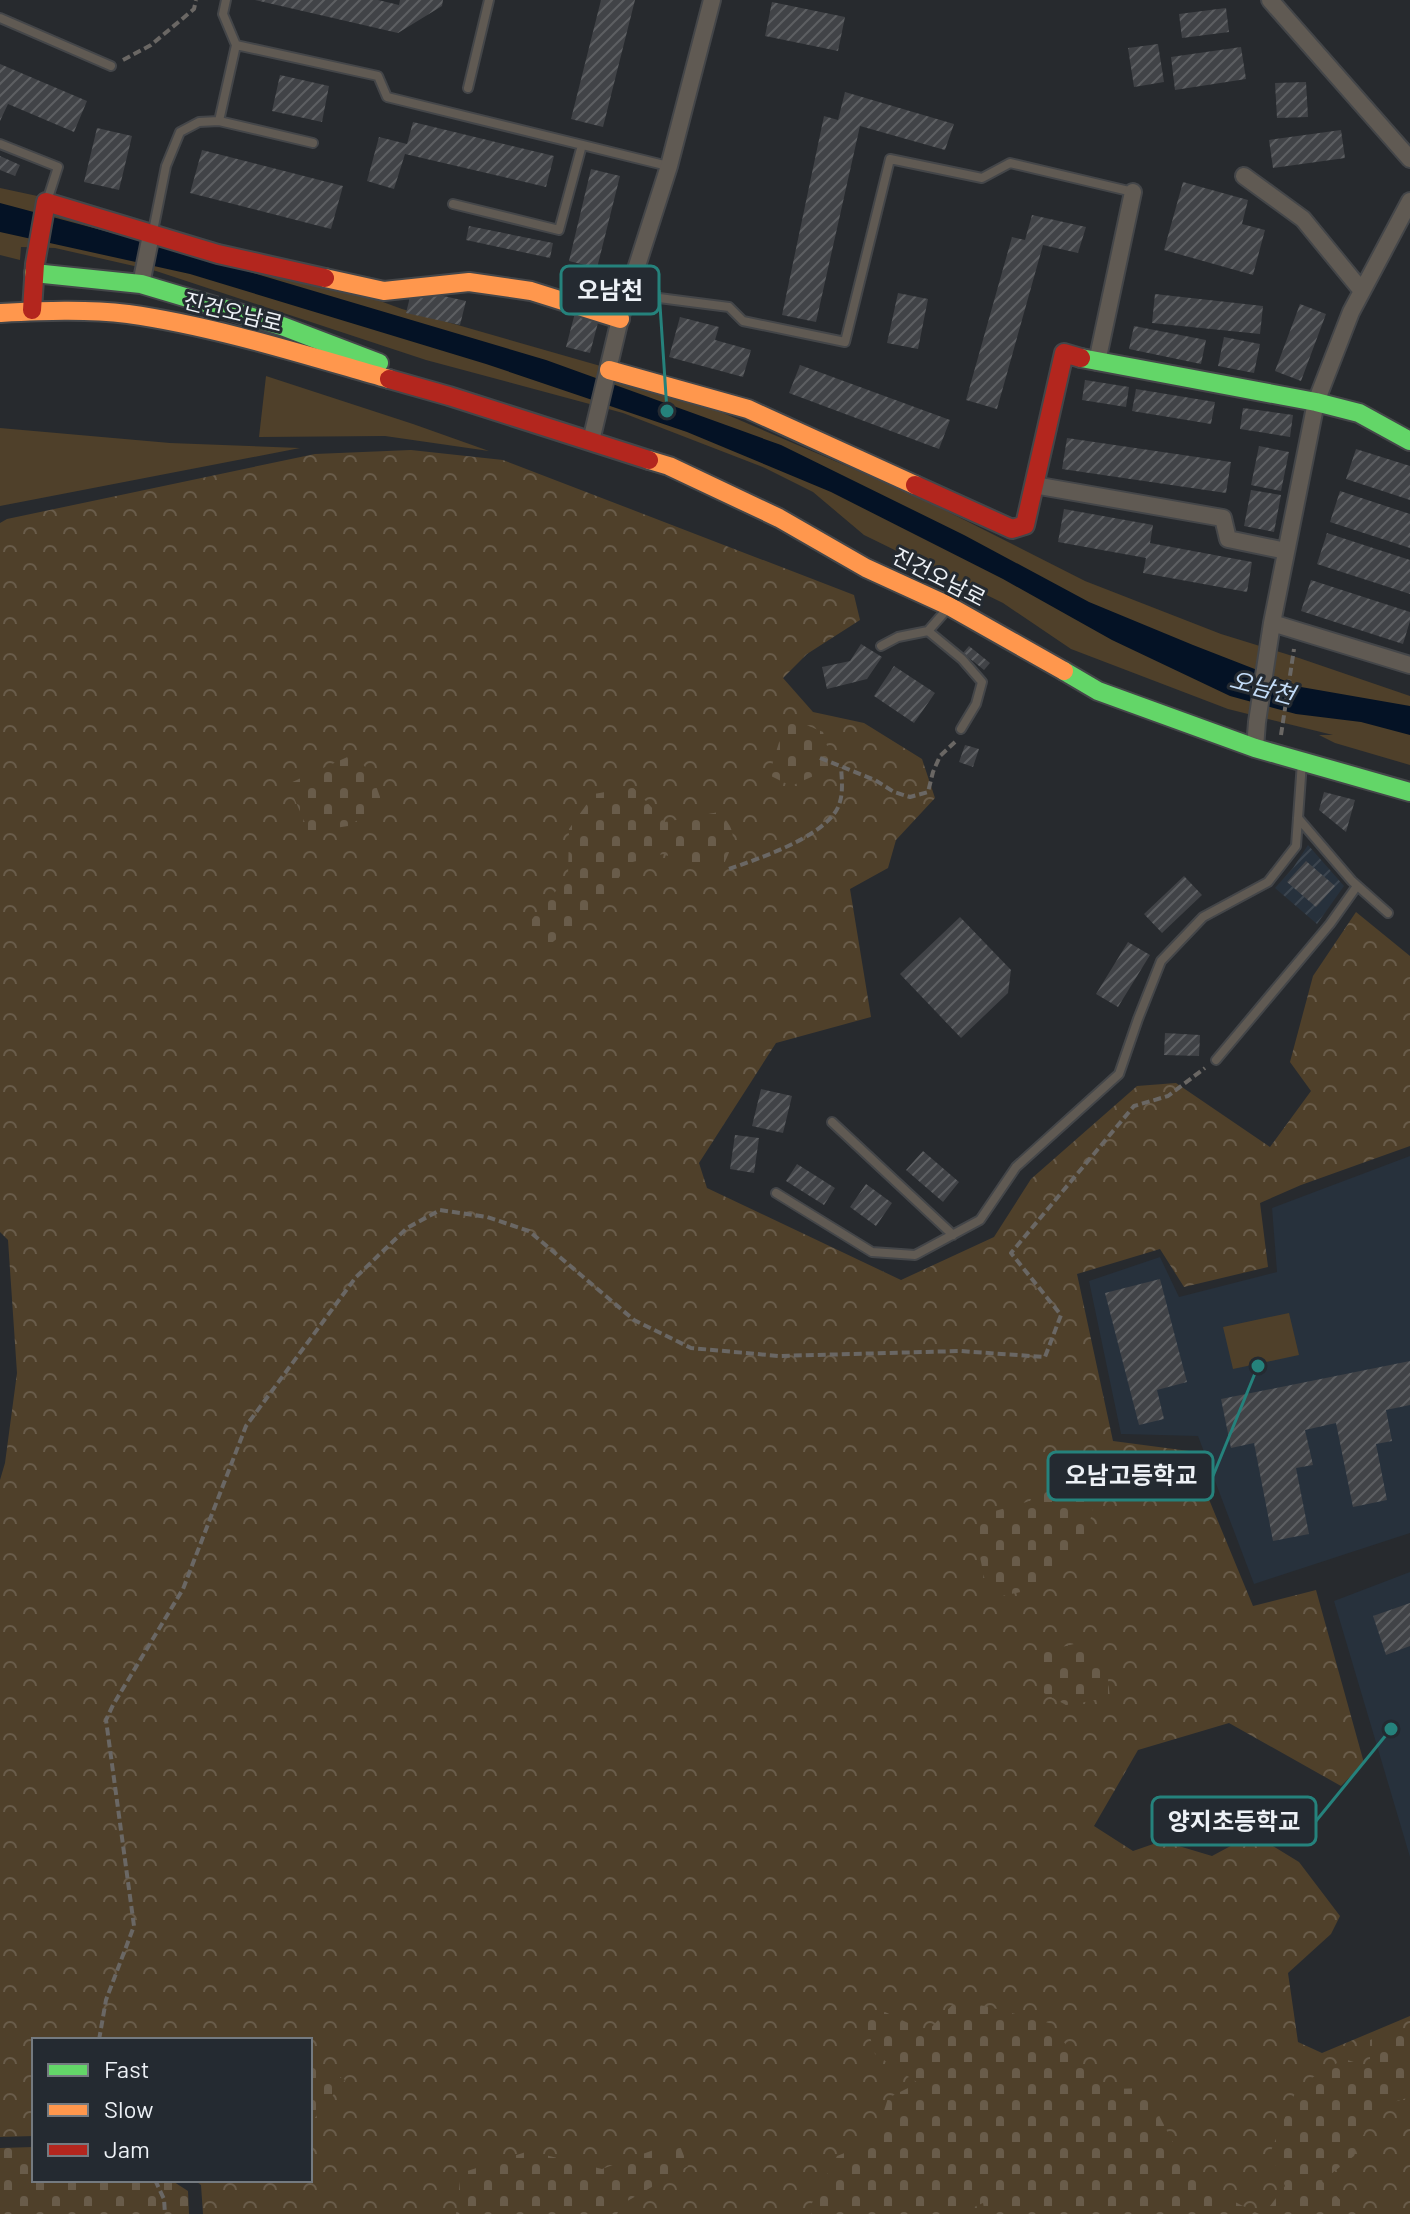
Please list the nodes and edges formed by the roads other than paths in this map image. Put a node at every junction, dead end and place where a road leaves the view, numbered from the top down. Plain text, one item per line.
1 (226, 0) edge
2 (489, 0) edge
3 (712, 0) edge
4 (1270, 0) edge
5 (0, 18) edge
6 (236, 45) junction
7 (111, 66) road end
8 (468, 88) dead end
9 (219, 121) junction
10 (313, 143) dead end
11 (0, 144) edge
12 (582, 145) junction
13 (1410, 159) edge
14 (669, 166) junction
15 (1244, 176) dead end
16 (1133, 192) joint
17 (1410, 201) edge
18 (46, 202) junction
19 (453, 204) dead end
20 (151, 235) junction
21 (35, 269) junction
22 (141, 282) junction
23 (1362, 291) junction
24 (628, 294) junction
25 (32, 310) junction
26 (0, 313) edge
27 (620, 319) junction
28 (1097, 362) junction
29 (608, 374) junction
30 (449, 396) junction
31 (1316, 402) junction
32 (593, 433) junction
33 (1410, 441) edge
34 (1034, 485) junction
35 (1286, 551) junction
36 (949, 606) junction
37 (1272, 623) junction
38 (928, 631) junction
39 (881, 646) dead end
40 (1410, 665) edge
41 (961, 729) road end
42 (1255, 748) junction
43 (1302, 761) junction
44 (1410, 792) edge
45 (1298, 818) junction
46 (1357, 886) junction
47 (1388, 913) dead end
48 (1216, 1060) road end
49 (832, 1122) dead end
50 (776, 1193) dead end
51 (953, 1235) junction

1 - 6 lane
2 - 8 lane
3 - 14 street
4 - 13 street
5 - 7 lane
6 - 9 lane
6 - 12 lane
9 - 10 lane
9 - 20 lane
11 - 18 lane
12 - 14 lane
12 - 19 lane
14 - 24 street
15 - 23 street
16 - 24 lane
16 - 28 street
17 - 23 street
18 - 20 main road
18 - 21 main road
20 - 22 street
20 - 27 main road
21 - 22 main road, 진건오남로
21 - 25 main road
22 - 30 main road, 진건오남로
23 - 31 street
24 - 27 street
25 - 26 main road, 진건오남로
25 - 30 main road, 진건오남로
27 - 29 street
28 - 31 main road
28 - 34 main road
29 - 32 street
29 - 34 main road
30 - 32 main road, 진건오남로
31 - 33 main road
31 - 35 street
32 - 36 main road, 진건오남로
34 - 35 street
35 - 37 street
36 - 38 lane
36 - 42 main road, 진건오남로
37 - 40 street
37 - 42 street
38 - 39 lane
38 - 41 lane
42 - 43 main road, 진건오남로
43 - 44 main road, 진건오남로
43 - 45 lane
45 - 46 lane
45 - 51 lane
46 - 47 lane
46 - 48 lane
49 - 51 lane
50 - 51 lane

